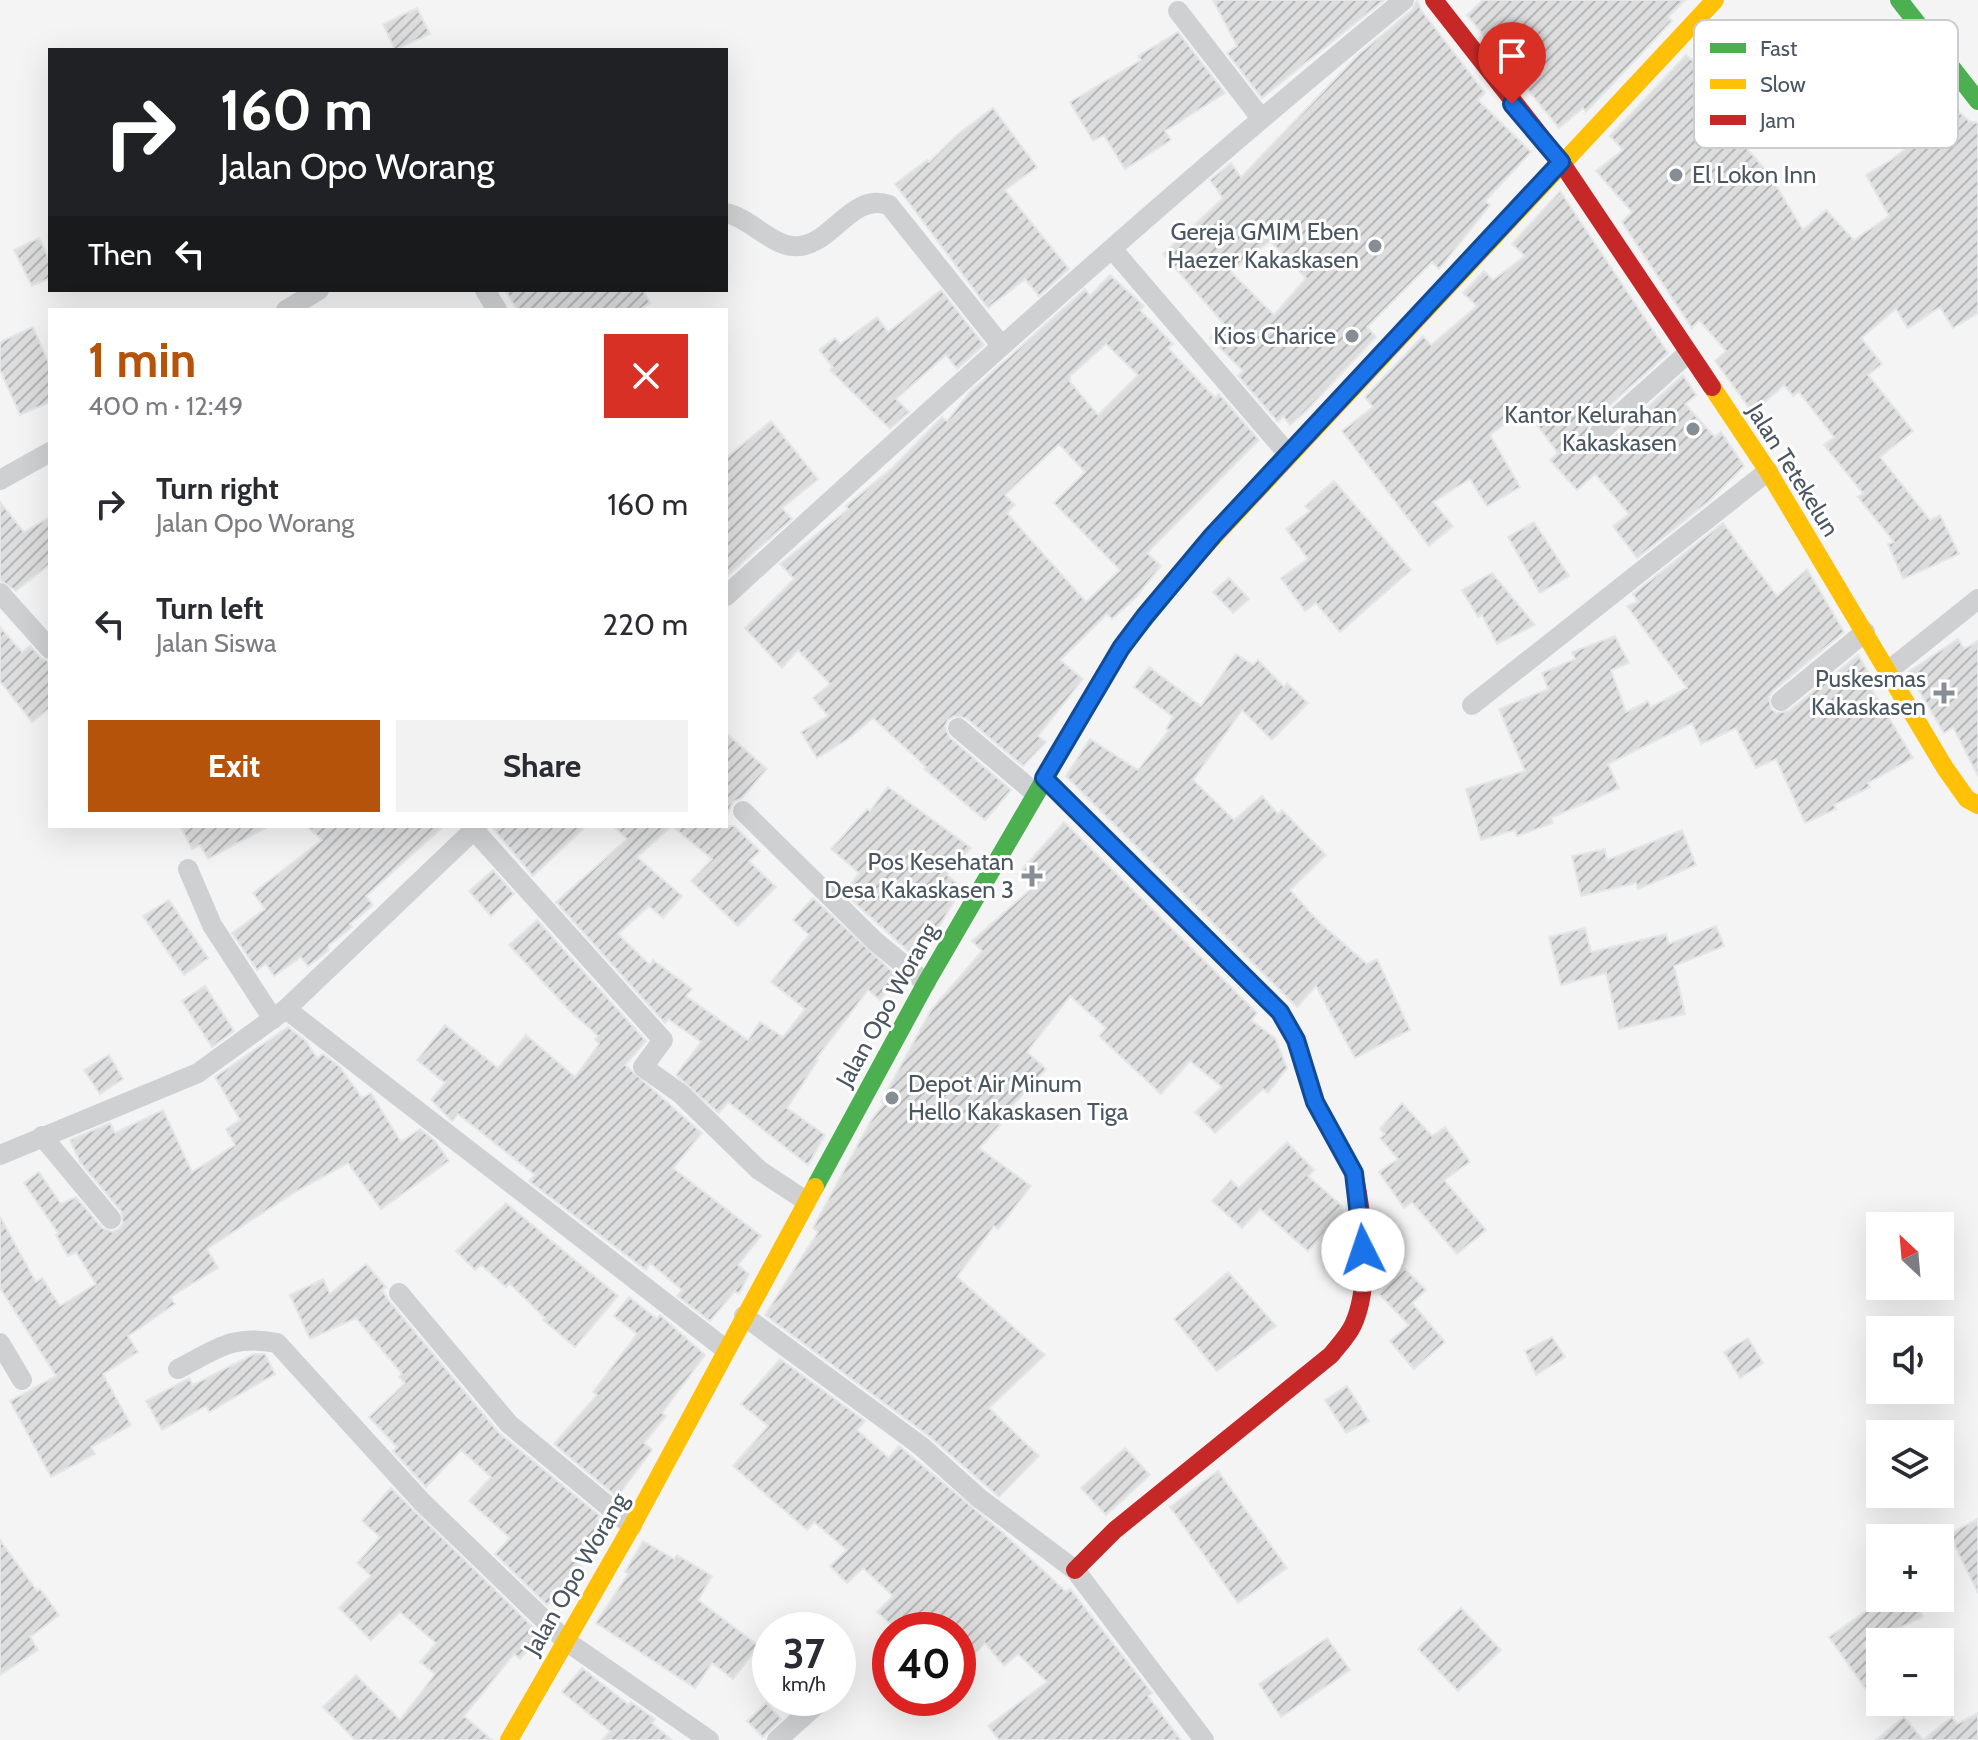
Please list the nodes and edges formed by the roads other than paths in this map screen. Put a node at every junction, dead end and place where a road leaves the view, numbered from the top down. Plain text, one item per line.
1 (1404, 0) edge
2 (1434, 0) edge
3 (1715, 0) edge
4 (1899, 0) edge
5 (1178, 11) dead end
6 (1698, 20) edge
7 (1915, 20) edge
8 (1694, 24) edge
9 (1958, 75) edge
10 (1978, 101) edge
11 (1261, 118) junction
12 (1561, 162) junction
13 (728, 214) edge
14 (1113, 250) junction
15 (316, 292) edge
16 (289, 308) edge
17 (1001, 345) junction
18 (1688, 353) junction
19 (1600, 432) dead end
20 (48, 453) edge
21 (1288, 454) junction
22 (1768, 471) junction
23 (0, 480) edge
24 (0, 593) edge
25 (728, 594) edge
26 (1978, 599) edge
27 (1865, 632) junction
28 (48, 647) edge
29 (1888, 671) junction
30 (1781, 701) dead end
31 (1472, 705) dead end
32 (958, 728) dead end
33 (1040, 785) junction
34 (1978, 805) edge
35 (743, 811) dead end
36 (476, 828) edge
37 (188, 869) dead end
38 (926, 983) junction
39 (280, 1014) junction
40 (42, 1136) junction
41 (0, 1155) edge
42 (806, 1201) junction
43 (111, 1219) dead end
44 (399, 1293) dead end
45 (744, 1316) junction
46 (0, 1343) edge
47 (725, 1349) junction
48 (178, 1369) dead end
49 (22, 1380) dead end
50 (632, 1526) junction
51 (1075, 1570) junction
52 (566, 1641) junction
53 (804, 1716) edge
54 (509, 1740) edge
55 (709, 1740) edge
56 (777, 1740) edge
57 (1204, 1740) edge

1 - 11 street
2 - 12 main road, Jalan Tetekelun
3 - 6 main road, Jalan Opo Worang
4 - 7 main road
5 - 11 street
8 - 12 main road, Jalan Opo Worang
9 - 10 main road
11 - 14 street
12 - 18 main road, Jalan Tetekelun
12 - 21 main road, Jalan Opo Worang
13 - 17 street
14 - 17 street
14 - 21 street
15 - 16 street
17 - 25 street
18 - 19 street
18 - 22 main road, Jalan Tetekelun
20 - 23 street
21 - 33 main road, Jalan Opo Worang
22 - 27 main road, Jalan Tetekelun
22 - 31 street
24 - 28 street
26 - 29 street
27 - 29 main road, Jalan Tetekelun
27 - 30 street
29 - 34 main road, Jalan Tetekelun
32 - 33 street
33 - 38 main road, Jalan Opo Worang
33 - 51 main road
35 - 38 street
36 - 39 street
36 - 42 street
37 - 39 street
38 - 42 main road, Jalan Opo Worang
39 - 40 street
39 - 47 street
40 - 41 street
40 - 43 street
42 - 45 main road, Jalan Opo Worang
44 - 50 street
45 - 47 main road, Jalan Opo Worang
45 - 51 street
46 - 49 street
47 - 50 main road, Jalan Opo Worang
48 - 52 street
50 - 52 main road, Jalan Opo Worang
51 - 57 street
52 - 54 main road, Jalan Opo Worang
52 - 55 street
53 - 56 street

